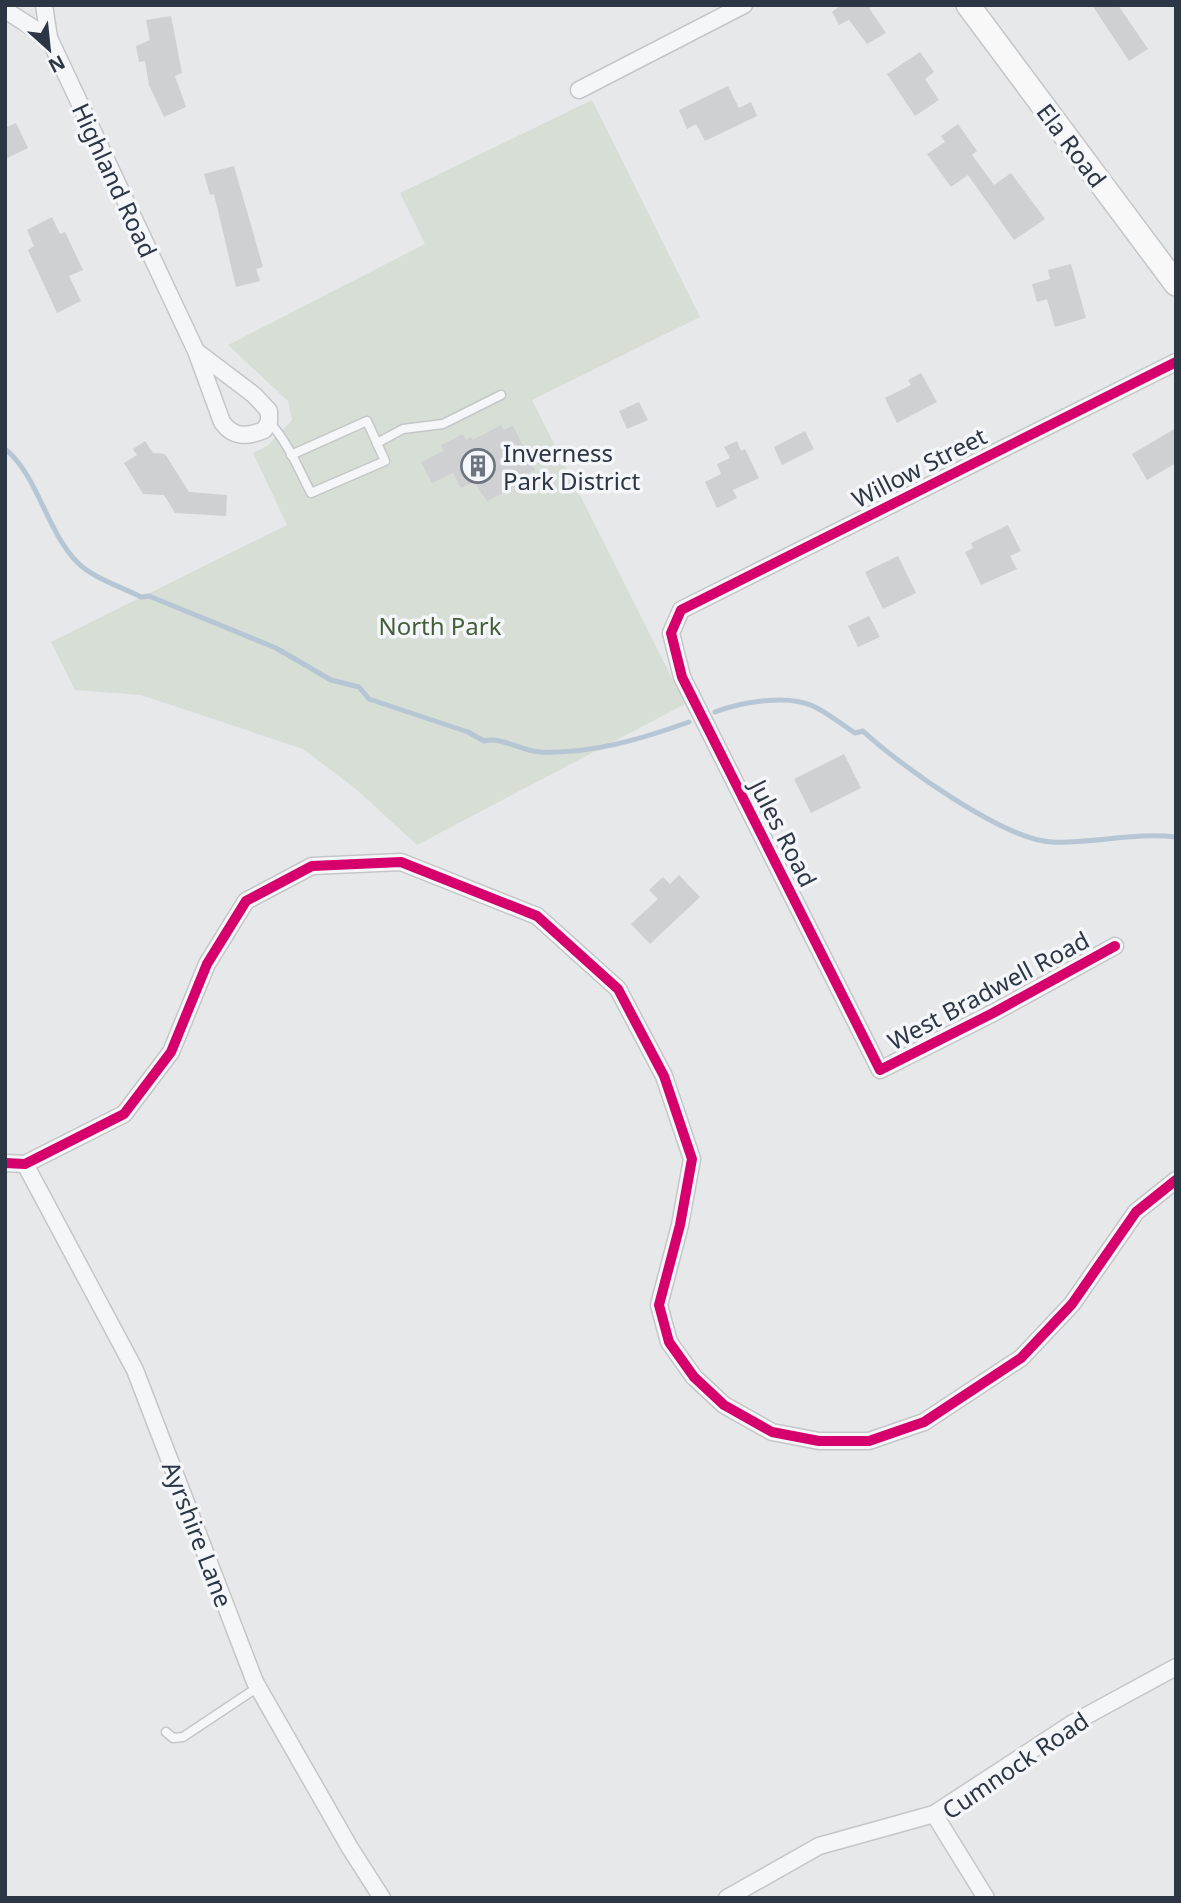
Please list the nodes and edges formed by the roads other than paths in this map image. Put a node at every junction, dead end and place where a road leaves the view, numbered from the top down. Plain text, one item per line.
1 (44, 5) edge
2 (744, 5) edge
3 (968, 5) edge
4 (5, 10) edge
5 (49, 37) junction
6 (579, 90) dead end
7 (1176, 284) edge
8 (196, 351) junction
9 (1176, 362) edge
10 (501, 395) dead end
11 (269, 422) junction
12 (377, 443) junction
13 (291, 455) junction
14 (681, 610) joint
15 (1115, 946) dead end
16 (880, 1070) joint
17 (5, 1163) edge
18 (24, 1164) junction
19 (1176, 1180) edge
20 (1176, 1667) edge
21 (258, 1687) junction
22 (166, 1732) dead end
23 (934, 1814) junction
24 (382, 1898) edge
25 (727, 1898) edge
26 (986, 1898) edge

1 - 5 street, Highland Road
2 - 6 street
3 - 7 main road, Ela Road
4 - 5 street
5 - 8 street, Highland Road
8 - 11 street, Highland Road
8 - 11 street, Highland Road
9 - 14 street, Willow Street
10 - 12 lane
11 - 13 lane
12 - 13 lane
12 - 13 lane
14 - 16 street, Jules Road
15 - 16 street, West Bradwell Road
17 - 18 street
18 - 19 street
18 - 21 street, Ayrshire Lane
20 - 23 street, Cumnock Road
21 - 22 lane
21 - 24 street, Ayrshire Lane
23 - 25 street
23 - 26 street, Cumnock Road

